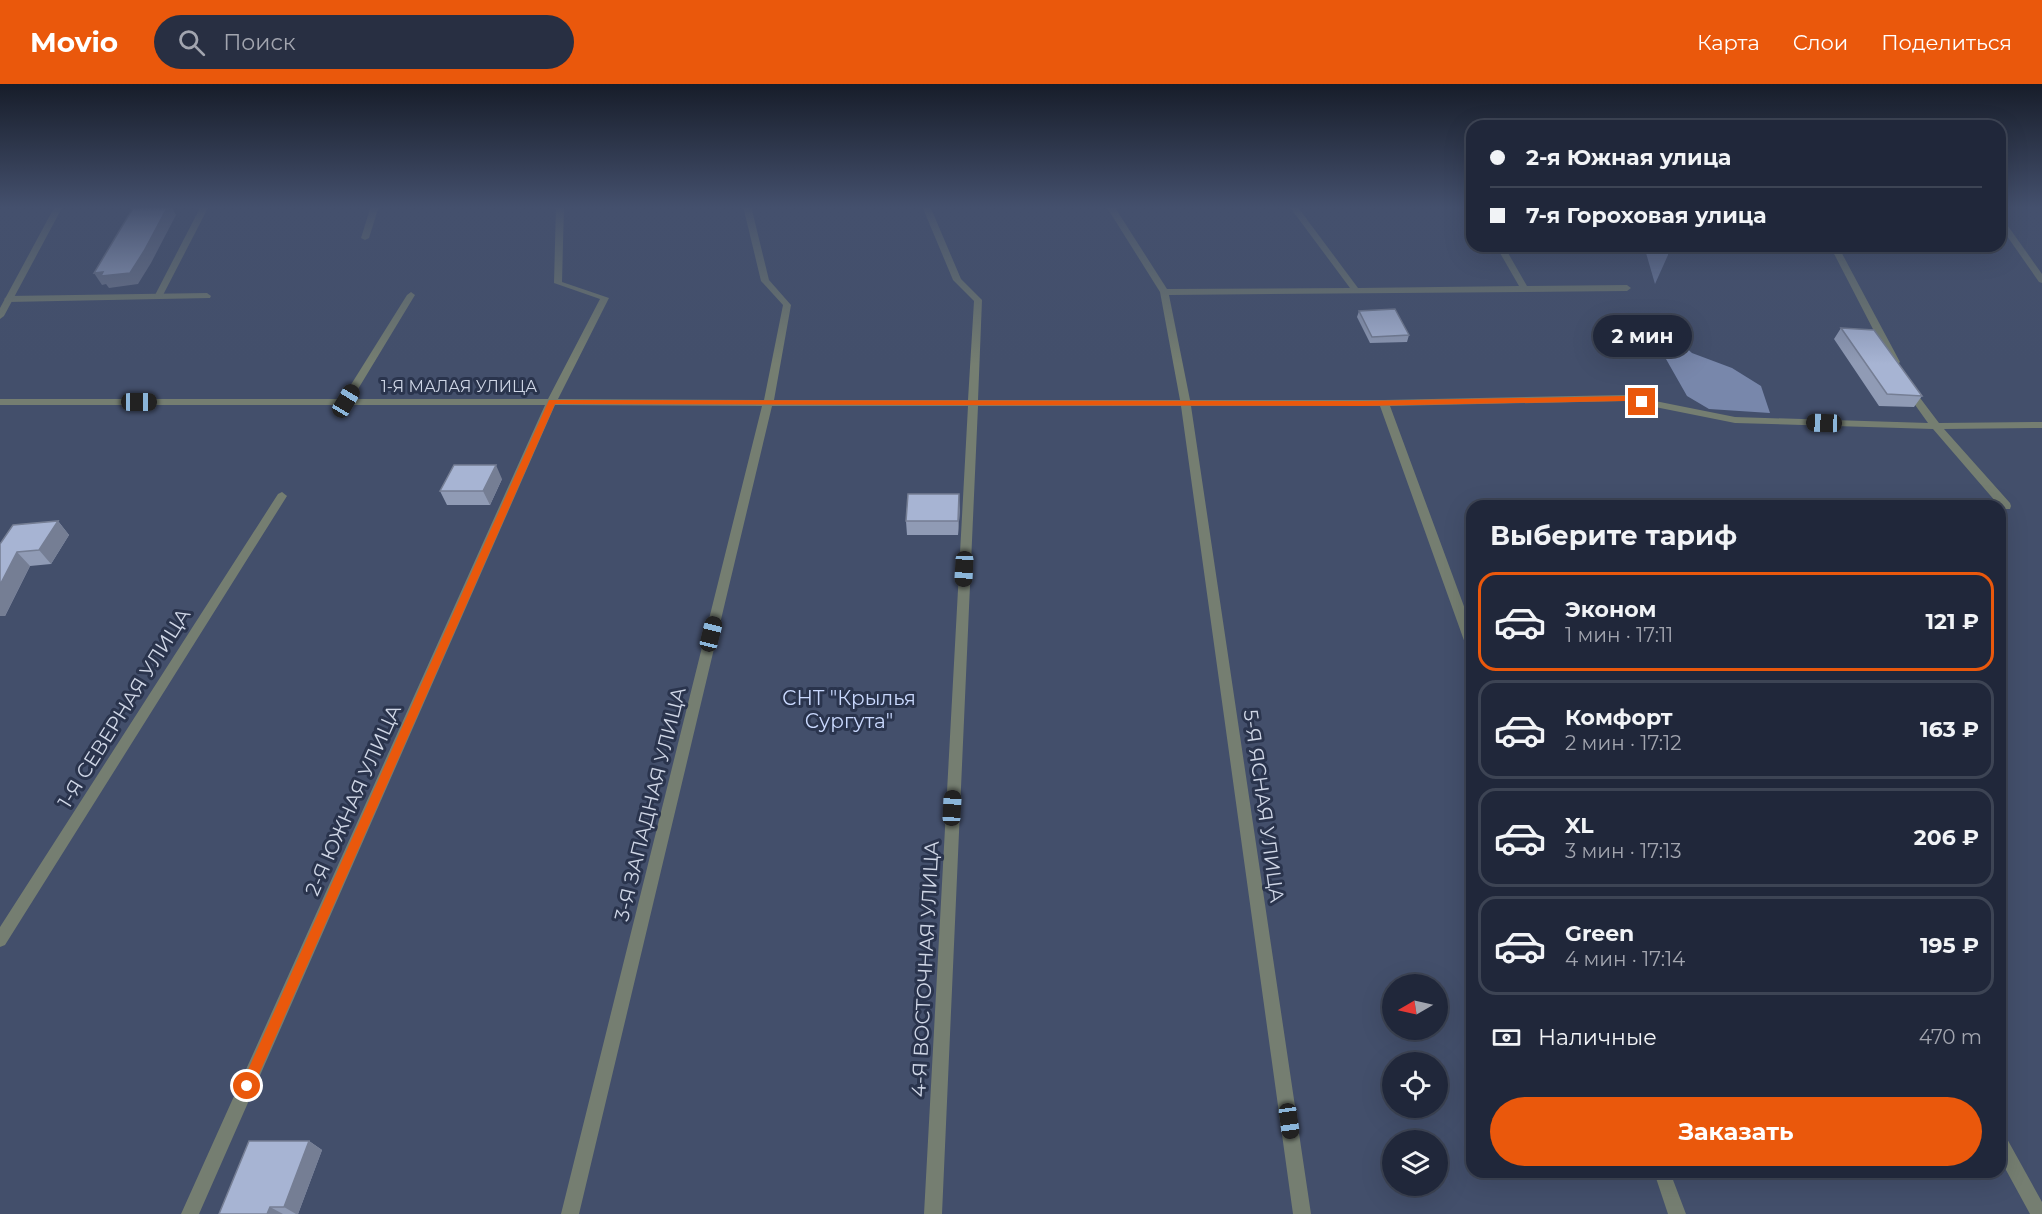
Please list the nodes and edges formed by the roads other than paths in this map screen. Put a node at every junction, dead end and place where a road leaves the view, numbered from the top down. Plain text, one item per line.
1 (30, 259) edge
2 (178, 259) edge
3 (559, 259) edge
4 (760, 259) edge
5 (948, 259) edge
6 (1143, 259) edge
7 (1332, 259) edge
8 (1507, 259) edge
9 (1841, 259) edge
10 (2027, 259) edge
11 (2042, 280) edge
12 (1627, 288) dead end
13 (1355, 289) junction
14 (1525, 290) junction
15 (1164, 292) junction
16 (411, 295) dead end
17 (207, 296) dead end
18 (158, 297) junction
19 (8, 299) junction
20 (0, 316) edge
21 (1898, 368) edge
22 (1903, 378) edge
23 (346, 401) junction
24 (552, 401) junction
25 (0, 402) edge
26 (972, 402) junction
27 (768, 403) junction
28 (1383, 403) junction
29 (1186, 404) junction
30 (2042, 425) edge
31 (1936, 426) junction
32 (282, 496) dead end
33 (2001, 500) edge
34 (1466, 630) edge
35 (0, 940) edge
36 (2006, 1154) edge
37 (1664, 1178) edge
38 (190, 1214) edge
39 (570, 1214) edge
40 (933, 1214) edge
41 (1302, 1214) edge
42 (1677, 1214) edge
43 (2039, 1214) edge

1 - 19 street
2 - 18 street
3 - 24 street, 2-Я ЮЖНАЯ УЛИЦА
4 - 27 street, 3-Я ЗАПАДНАЯ УЛИЦА
5 - 26 street, 4-Я ВОСТОЧНАЯ УЛИЦА
6 - 15 street
7 - 13 street
8 - 14 street
9 - 21 street
10 - 11 street
12 - 14 street
13 - 14 street
13 - 15 street
15 - 29 street, 5-Я ЯСНАЯ УЛИЦА
16 - 23 street, 1-Я МАЛАЯ УЛИЦА
17 - 18 street
18 - 19 street
19 - 20 street
22 - 31 street
23 - 24 street, 1-Я МАЛАЯ УЛИЦА
23 - 25 street
24 - 27 street, 1-Я МАЛАЯ УЛИЦА
24 - 38 street, 2-Я ЮЖНАЯ УЛИЦА
26 - 27 street, 1-Я МАЛАЯ УЛИЦА
26 - 29 street, 1-Я МАЛАЯ УЛИЦА
26 - 40 street, 4-Я ВОСТОЧНАЯ УЛИЦА
27 - 39 street, 3-Я ЗАПАДНАЯ УЛИЦА
28 - 29 street, 1-Я МАЛАЯ УЛИЦА
28 - 31 street, 1-Я МАЛАЯ УЛИЦА
28 - 34 street
29 - 41 street, 5-Я ЯСНАЯ УЛИЦА
30 - 31 street, 1-Я МАЛАЯ УЛИЦА
31 - 33 street
32 - 35 street, 1-Я СЕВЕРНАЯ УЛИЦА
36 - 43 street
37 - 42 street

